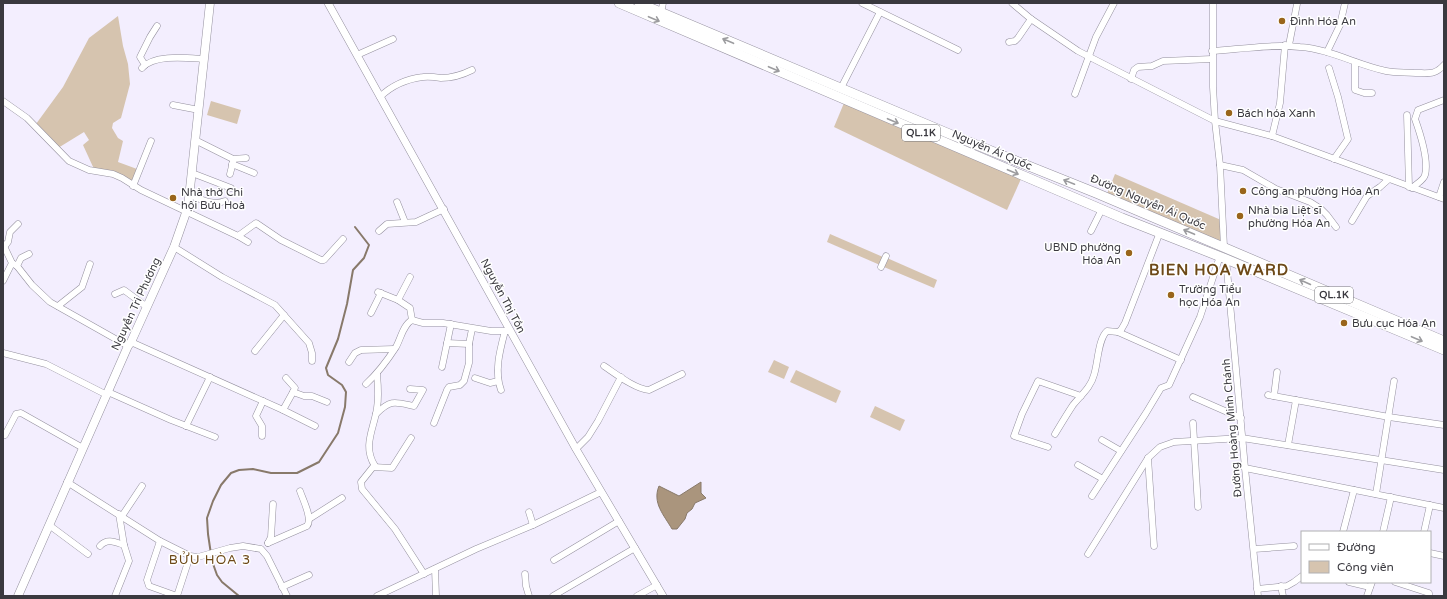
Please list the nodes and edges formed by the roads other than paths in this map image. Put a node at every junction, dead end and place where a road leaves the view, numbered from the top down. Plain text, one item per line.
1 (210, 3) edge
2 (328, 3) edge
3 (619, 3) edge
4 (639, 3) edge
5 (663, 3) edge
6 (862, 3) edge
7 (1012, 3) edge
8 (1114, 3) edge
9 (1212, 3) edge
10 (1345, 3) edge
11 (1297, 4) edge
12 (880, 12) junction
13 (661, 13) junction
14 (1031, 19) junction
15 (157, 26) dead end
16 (393, 39) dead end
17 (1009, 42) dead end
18 (1287, 45) junction
19 (958, 50) dead end
20 (1212, 51) junction
21 (1327, 52) junction
22 (357, 55) junction
23 (1090, 57) junction
24 (204, 59) junction
25 (1212, 59) junction
26 (1355, 62) junction
27 (1444, 65) edge
28 (1329, 68) dead end
29 (472, 70) dead end
30 (1131, 79) junction
31 (839, 92) junction
32 (1372, 93) dead end
33 (1075, 94) dead end
34 (380, 96) junction
35 (1444, 100) edge
36 (3, 101) edge
37 (173, 105) dead end
38 (199, 110) junction
39 (1407, 115) dead end
40 (1215, 121) junction
41 (1272, 136) junction
42 (195, 140) junction
43 (151, 141) dead end
44 (246, 158) dead end
45 (1334, 159) junction
46 (233, 161) junction
47 (1220, 165) junction
48 (192, 173) junction
49 (254, 173) dead end
50 (230, 174) dead end
51 (1388, 179) junction
52 (1444, 182) edge
53 (133, 186) junction
54 (1410, 187) junction
55 (231, 188) dead end
56 (189, 195) junction
57 (1442, 198) edge
58 (225, 201) dead end
59 (397, 202) dead end
60 (444, 209) junction
61 (1102, 209) junction
62 (187, 213) junction
63 (1352, 220) dead end
64 (405, 222) junction
65 (18, 224) dead end
66 (1336, 226) dead end
67 (379, 231) dead end
68 (1091, 231) dead end
69 (1160, 232) junction
70 (238, 236) junction
71 (343, 239) dead end
72 (248, 242) dead end
73 (4, 245) edge
74 (174, 247) junction
75 (1224, 247) junction
76 (29, 254) dead end
77 (886, 256) dead end
78 (1223, 258) junction
79 (15, 264) junction
80 (90, 264) dead end
81 (881, 267) dead end
82 (410, 277) dead end
83 (3, 281) edge
84 (115, 294) dead end
85 (398, 300) junction
86 (58, 306) junction
87 (147, 307) junction
88 (371, 313) dead end
89 (284, 315) junction
90 (412, 320) junction
91 (451, 324) junction
92 (472, 329) junction
93 (507, 331) junction
94 (1118, 332) junction
95 (1444, 341) edge
96 (447, 343) junction
97 (130, 344) junction
98 (469, 344) junction
99 (394, 350) junction
100 (1444, 350) edge
101 (255, 352) dead end
102 (3, 353) edge
103 (1181, 360) junction
104 (312, 361) dead end
105 (349, 362) dead end
106 (604, 366) dead end
107 (442, 367) dead end
108 (1277, 372) dead end
109 (377, 374) junction
110 (682, 374) dead end
111 (210, 377) junction
112 (621, 377) junction
113 (286, 378) dead end
114 (475, 378) dead end
115 (498, 381) junction
116 (1394, 381) dead end
117 (366, 384) dead end
118 (410, 388) dead end
119 (501, 390) dead end
120 (293, 392) junction
121 (108, 393) junction
122 (1081, 396) junction
123 (1193, 397) dead end
124 (1296, 400) junction
125 (263, 401) junction
126 (328, 402) dead end
127 (283, 410) junction
128 (376, 414) junction
129 (1389, 417) junction
130 (1240, 418) junction
131 (434, 423) dead end
132 (1193, 423) dead end
133 (1444, 425) edge
134 (186, 426) junction
135 (315, 426) dead end
136 (1055, 434) dead end
137 (5, 435) dead end
138 (262, 436) dead end
139 (215, 437) dead end
140 (412, 438) dead end
141 (1242, 438) junction
142 (1102, 440) dead end
143 (1194, 441) junction
144 (1288, 445) junction
145 (1048, 447) dead end
146 (83, 448) junction
147 (576, 449) junction
148 (1121, 451) junction
149 (1148, 458) junction
150 (1383, 460) junction
151 (1078, 465) dead end
152 (375, 466) junction
153 (1245, 468) junction
154 (1444, 470) edge
155 (1103, 478) junction
156 (68, 482) junction
157 (142, 486) dead end
158 (1354, 490) junction
159 (300, 491) dead end
160 (601, 492) junction
161 (1376, 494) junction
162 (1092, 496) dead end
163 (342, 498) dead end
164 (1391, 498) junction
165 (273, 504) dead end
166 (1430, 505) junction
167 (1198, 507) dead end
168 (1444, 508) edge
169 (529, 512) dead end
170 (120, 515) junction
171 (309, 519) junction
172 (619, 520) junction
173 (49, 525) junction
174 (533, 525) junction
175 (1343, 531) edge
176 (1384, 531) edge
177 (1424, 531) edge
178 (160, 541) junction
179 (268, 543) junction
180 (124, 545) junction
181 (100, 546) dead end
182 (1154, 546) dead end
183 (1294, 546) dead end
184 (635, 548) junction
185 (261, 549) junction
186 (1254, 549) junction
187 (1431, 553) edge
188 (88, 554) dead end
189 (1088, 554) dead end
190 (190, 556) junction
191 (1444, 556) edge
192 (554, 560) dead end
193 (435, 569) junction
194 (424, 574) junction
195 (525, 574) dead end
196 (308, 575) dead end
197 (1301, 577) edge
198 (1360, 583) edge
199 (1398, 583) edge
200 (1371, 584) edge
201 (657, 585) junction
202 (1281, 586) junction
203 (282, 587) junction
204 (1257, 589) junction
205 (385, 594) edge
206 (179, 595) edge
207 (18, 596) edge
208 (115, 596) edge
209 (287, 596) edge
210 (377, 596) edge
211 (436, 596) edge
212 (529, 596) edge
213 (553, 596) edge
214 (637, 596) edge
215 (663, 596) edge
216 (1258, 596) edge
217 (1283, 596) edge
218 (1367, 596) edge
219 (1429, 596) edge

1 - 24 main road, Nguyễn Tri Phương
2 - 22 street, Nguyễn Thị Tồn
3 -> 31 main road, Nguyễn Ái Quốc / QL.1K
4 - 13 main road, Nguyễn Ái Quốc / QL.1K
5 - 13 street
6 - 12 street
7 - 14 street
8 - 23 street
9 - 20 street
10 - 21 street
11 - 18 street
12 - 19 street
12 - 31 street
31 -> 13 main road, Nguyễn Ái Quốc / QL.1K
14 - 17 street
14 - 23 street
15 - 24 street
16 - 22 street
18 - 20 street
18 - 21 street
18 - 41 street
20 - 25 street
21 - 26 street
22 - 34 street, Nguyễn Thị Tồn
23 - 30 street
23 - 33 street
24 - 38 main road, Nguyễn Tri Phương
25 - 30 street
25 - 40 street
26 - 27 street
26 - 32 street
28 - 45 street
29 - 34 street
30 - 40 street
31 -> 61 main road, Nguyễn Ái Quốc / QL.1K
75 -> 31 main road, Đường Nguyễn Ái Quốc / QL.1K
34 - 60 street, Nguyễn Thị Tồn
35 - 54 street
36 - 53 street
37 - 38 street
38 - 42 main road, Nguyễn Tri Phương
39 - 54 street
40 - 41 street
40 - 47 street
41 - 45 street
42 - 46 street
42 - 48 main road, Nguyễn Tri Phương
43 - 53 street
44 - 46 street
45 - 51 street
46 - 49 street
46 - 50 street
47 - 66 street
47 - 75 street
48 - 55 street
48 - 56 main road, Nguyễn Tri Phương
51 - 54 street
51 - 63 street
52 - 57 street
53 - 62 street
54 - 57 street
56 - 58 street
56 - 62 main road, Nguyễn Tri Phương
59 - 64 street
60 - 64 street
60 - 93 street, Nguyễn Thị Tồn
61 - 68 street
61 - 69 main road, Nguyễn Ái Quốc / QL.1K
62 - 70 street
62 - 74 main road, Nguyễn Tri Phương
64 - 67 street
65 - 73 street
69 - 78 main road, Nguyễn Ái Quốc / QL.1K
69 - 94 street
70 - 71 street
70 - 72 street
73 - 79 street
74 - 87 main road, Nguyễn Tri Phương
74 - 89 street
75 - 78 main road
95 -> 75 main road, Đường Nguyễn Ái Quốc / QL.1K
76 - 79 street
77 - 81 street
78 -> 100 main road, QL.1K
78 - 103 street
78 - 130 street, Đường Hoàng Minh Chánh
79 - 83 street
79 - 86 street
80 - 86 street
82 - 85 street
84 - 87 street
85 - 88 street
85 - 90 street
86 - 97 street
87 - 97 main road, Nguyễn Tri Phương
89 - 101 street
89 - 104 street
90 - 91 street
90 - 99 street
91 - 92 street
91 - 96 street
92 - 93 street
92 - 98 street
93 - 115 street
93 - 147 street, Nguyễn Thị Tồn
94 - 103 street
94 - 122 street
96 - 98 street
96 - 107 street
97 - 111 street
97 - 121 main road, Nguyễn Tri Phương
98 - 131 street
99 - 105 street
99 - 109 street
102 - 121 street
103 - 148 street
106 - 112 street
108 - 124 street
109 - 117 street
109 - 128 street
110 - 112 street
111 - 125 street
111 - 134 street
112 - 147 street
113 - 120 street
114 - 115 street
115 - 119 street
116 - 129 street
118 - 128 street
120 - 126 street
120 - 127 street
121 - 134 street
121 - 146 main road, Nguyễn Tri Phương
122 - 136 street
122 - 145 street
123 - 130 street
124 - 129 street
124 - 144 street
125 - 127 street
125 - 138 street
127 - 135 street
128 - 152 street
129 - 133 street
129 - 150 street
130 - 141 street, Đường Hoàng Minh Chánh
132 - 143 street
134 - 139 street
137 - 146 street
140 - 152 street
141 - 143 street
141 - 144 street
141 - 153 street, Đường Hoàng Minh Chánh
142 - 148 street
143 - 149 street
143 - 167 street
144 - 150 street
146 - 156 main road, Nguyễn Tri Phương
147 - 160 street, Nguyễn Thị Tồn
148 - 155 street
149 - 182 street
149 - 189 street
150 - 154 street
150 - 161 street
151 - 155 street
152 - 194 street
153 - 158 street
153 - 186 street, Đường Hoàng Minh Chánh
155 - 162 street
156 - 170 street
156 - 173 main road, Nguyễn Tri Phương
157 - 170 street
158 - 161 street
158 - 175 street
159 - 171 street
160 - 172 street, Nguyễn Thị Tồn
160 - 174 street
161 - 164 street
163 - 171 street
164 - 166 street
164 - 176 street
165 - 179 street
166 - 168 street
166 - 177 street
169 - 174 street
170 - 178 street
170 - 180 street
171 - 179 street
172 - 184 street, Nguyễn Thị Tồn
172 - 192 street
173 - 188 street
173 - 207 main road, Nguyễn Tri Phương
174 - 193 street
178 - 190 street
178 - 206 street
179 - 185 street
180 - 181 street
180 - 208 street
183 - 186 street
184 - 201 street, Nguyễn Thị Tồn
184 - 213 street
185 - 190 street
185 - 203 street
186 - 204 street, Đường Hoàng Minh Chánh
187 - 191 street
190 - 206 street
193 - 194 street
193 - 211 street
194 - 205 street
195 - 212 street
196 - 203 street
197 - 202 street
198 - 200 street
199 - 219 street
200 - 218 street
201 - 214 street
201 - 215 street, Nguyễn Thị Tồn
202 - 204 street
202 - 217 street
203 - 209 street
204 - 216 street, Đường Hoàng Minh Chánh
205 - 210 street

